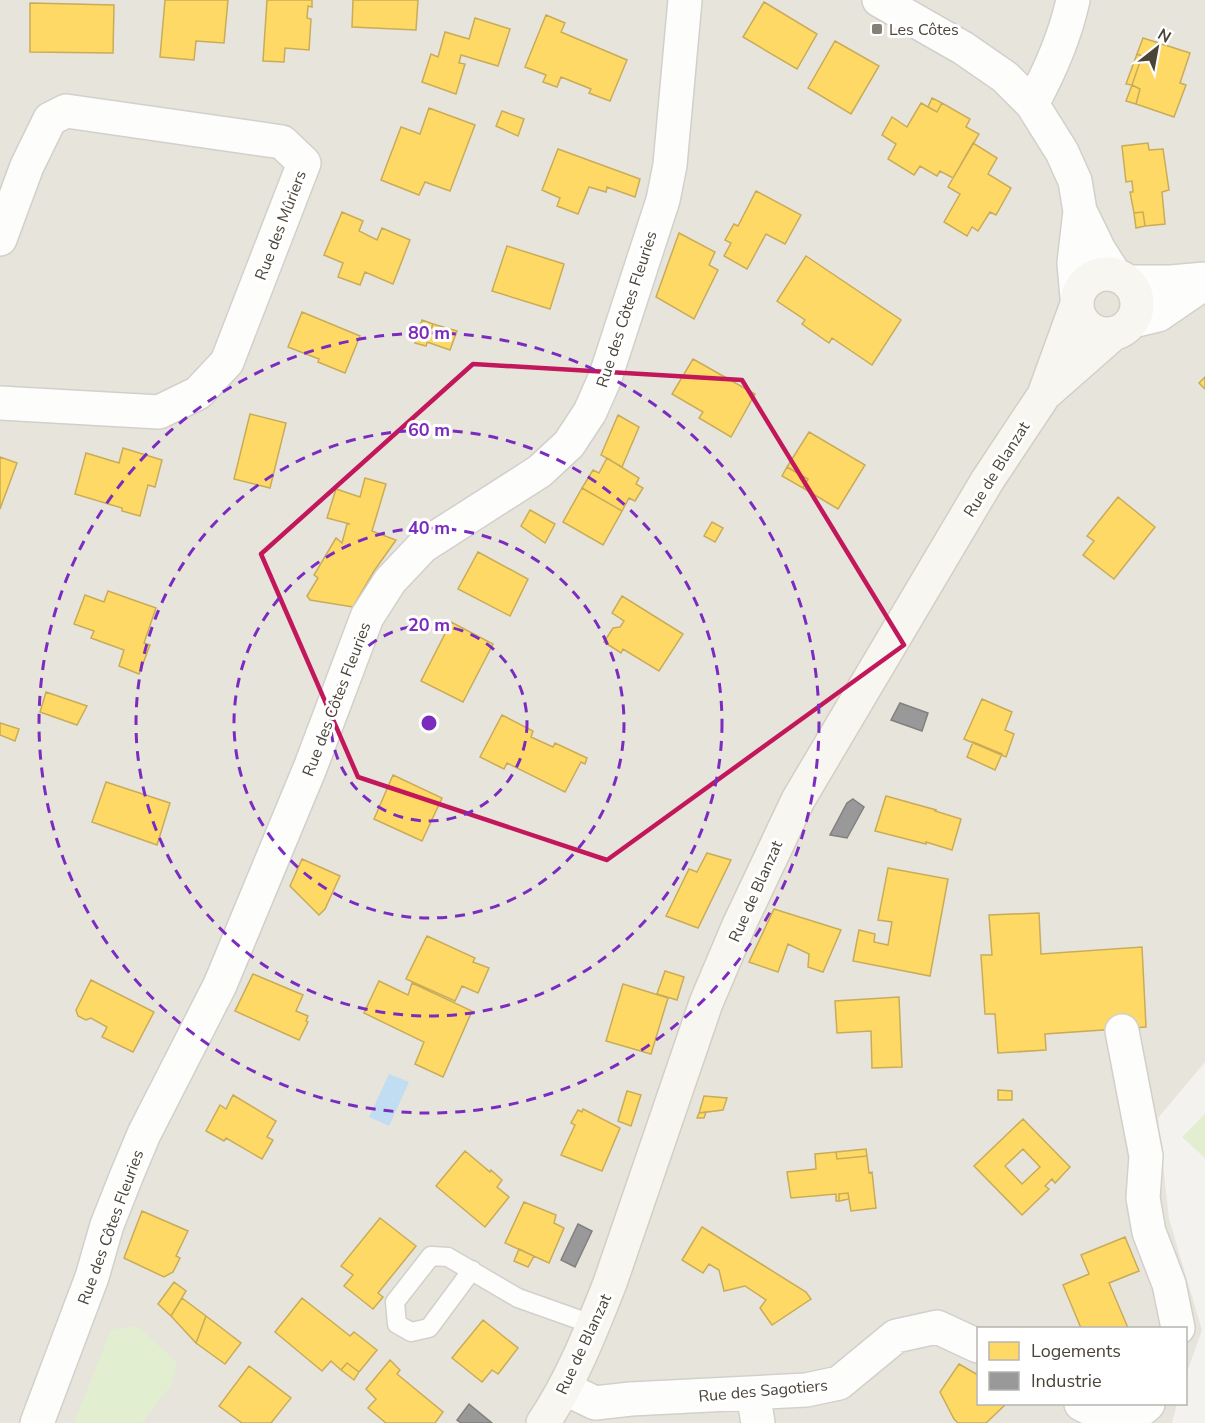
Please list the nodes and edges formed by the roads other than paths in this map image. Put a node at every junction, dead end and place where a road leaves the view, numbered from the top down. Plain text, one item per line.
1 (685, 0) edge
2 (879, 0) edge
3 (1073, 0) edge
4 (1032, 104) junction
5 (1080, 211) junction
6 (0, 239) edge
7 (1122, 278) junction
8 (1205, 281) edge
9 (1077, 302) junction
10 (1123, 327) junction
11 (1044, 395) junction
12 (0, 403) edge
13 (1122, 1031) dead end
14 (472, 1270) junction
15 (594, 1325) junction
16 (1178, 1327) edge
17 (977, 1346) edge
18 (564, 1388) junction
19 (1083, 1405) edge
20 (756, 1408) edge
21 (1145, 1412) edge
22 (37, 1423) edge
23 (543, 1423) edge

1 - 22 street, Rue des Côtes Fleuries
2 - 4 street
3 - 4 street
4 - 5 street
5 - 7 street
5 - 9 street
6 - 12 street, Rue des Mûriers
7 - 8 street, Rue de Blanzat
7 - 9 street
7 - 10 street
8 - 10 street, Rue de Blanzat
9 - 10 street
9 - 11 street, Rue de Blanzat
10 - 11 street, Rue de Blanzat
11 - 15 street, Rue de Blanzat
13 - 16 street
14 - 14 lane
14 - 15 lane
15 - 18 street, Rue de Blanzat
17 - 20 street, Rue des Sagotiers
18 - 20 street, Rue des Sagotiers
18 - 23 street, Rue de Blanzat
19 - 21 street

